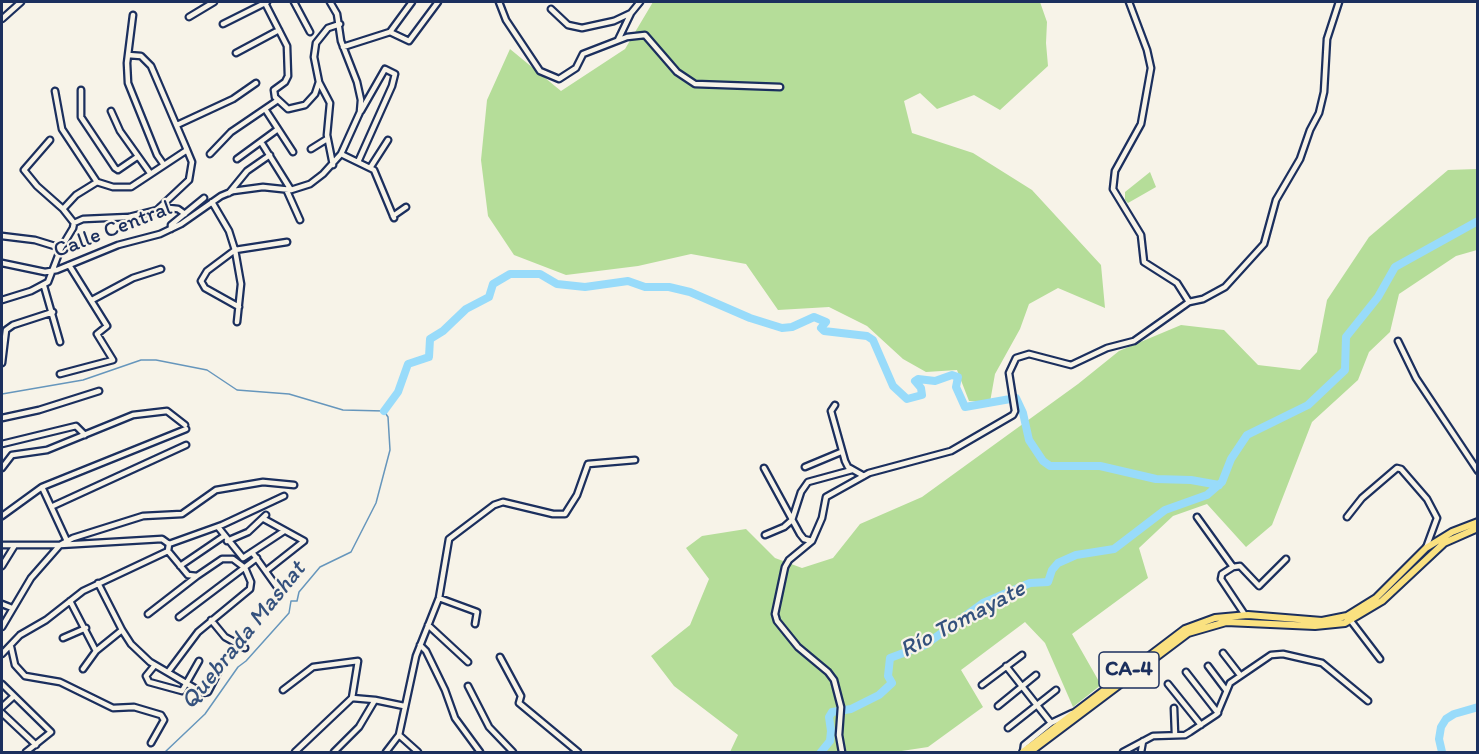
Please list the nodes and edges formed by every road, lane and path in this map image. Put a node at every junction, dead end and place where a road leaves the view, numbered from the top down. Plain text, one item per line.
1 (21, 2) edge
2 (214, 2) edge
3 (266, 2) edge
4 (294, 2) edge
5 (330, 2) edge
6 (412, 2) edge
7 (438, 2) edge
8 (499, 2) edge
9 (640, 2) edge
10 (1129, 2) edge
11 (1339, 2) edge
12 (551, 9) dead end
13 (631, 13) junction
14 (133, 15) dead end
15 (189, 17) dead end
16 (2, 19) edge
17 (223, 24) dead end
18 (340, 24) junction
19 (279, 30) junction
20 (310, 32) dead end
21 (390, 32) junction
22 (618, 40) junction
23 (343, 47) junction
24 (236, 52) dead end
25 (128, 55) junction
26 (319, 82) junction
27 (256, 83) dead end
28 (780, 87) dead end
29 (81, 90) dead end
30 (55, 91) dead end
31 (278, 100) junction
32 (265, 109) junction
33 (111, 111) dead end
34 (360, 112) junction
35 (177, 125) junction
36 (278, 129) junction
37 (327, 139) junction
38 (50, 140) dead end
39 (388, 140) dead end
40 (261, 142) junction
41 (311, 149) dead end
42 (187, 150) junction
43 (293, 152) dead end
44 (210, 154) dead end
45 (341, 154) junction
46 (270, 155) junction
47 (137, 157) junction
48 (237, 159) dead end
49 (358, 162) junction
50 (164, 165) junction
51 (333, 165) junction
52 (370, 168) junction
53 (150, 173) junction
54 (97, 182) junction
55 (289, 191) junction
56 (229, 193) junction
57 (204, 198) dead end
58 (212, 202) junction
59 (160, 207) junction
60 (406, 207) dead end
61 (63, 209) junction
62 (185, 214) junction
63 (300, 220) dead end
64 (74, 224) junction
65 (171, 229) junction
66 (2, 236) edge
67 (287, 242) dead end
68 (61, 248) junction
69 (235, 250) junction
70 (2, 263) edge
71 (69, 265) junction
72 (161, 269) dead end
73 (51, 271) junction
74 (44, 286) junction
75 (2, 300) edge
76 (92, 300) junction
77 (1189, 302) junction
78 (239, 307) junction
79 (53, 312) junction
80 (237, 322) dead end
81 (1398, 341) dead end
82 (60, 342) dead end
83 (2, 363) edge
84 (60, 374) dead end
85 (99, 390) dead end
86 (835, 405) dead end
87 (2, 418) edge
88 (85, 435) junction
89 (2, 444) edge
90 (186, 445) dead end
91 (841, 452) junction
92 (635, 460) dead end
93 (805, 467) dead end
94 (2, 468) edge
95 (764, 468) dead end
96 (852, 470) junction
97 (1478, 471) edge
98 (864, 476) junction
99 (294, 485) dead end
100 (42, 487) junction
101 (284, 496) dead end
102 (53, 506) junction
103 (2, 516) edge
104 (1197, 517) dead end
105 (1347, 517) dead end
106 (792, 520) junction
107 (1478, 522) edge
108 (218, 526) junction
109 (1478, 528) edge
110 (284, 531) junction
111 (765, 535) dead end
112 (226, 539) junction
113 (67, 541) junction
114 (812, 541) junction
115 (168, 542) junction
116 (2, 545) edge
117 (15, 545) junction
118 (60, 545) junction
119 (1426, 548) junction
120 (168, 551) junction
121 (252, 552) junction
122 (258, 558) junction
123 (1286, 559) dead end
124 (2, 566) edge
125 (180, 566) junction
126 (1233, 567) junction
127 (245, 568) junction
128 (266, 571) junction
129 (197, 576) junction
130 (98, 583) junction
131 (277, 586) dead end
132 (439, 598) junction
133 (70, 601) junction
134 (2, 604) edge
135 (12, 608) junction
136 (148, 614) dead end
137 (179, 617) dead end
138 (1247, 617) junction
139 (211, 620) junction
140 (1295, 621) junction
141 (1351, 621) junction
142 (475, 624) dead end
143 (428, 625) junction
144 (2, 627) edge
145 (86, 628) junction
146 (123, 630) junction
147 (63, 638) dead end
148 (420, 645) junction
149 (11, 647) junction
150 (245, 648) dead end
151 (96, 651) junction
152 (1223, 653) dead end
153 (2, 654) edge
154 (1022, 655) dead end
155 (500, 657) dead end
156 (1380, 659) dead end
157 (199, 661) dead end
158 (468, 662) dead end
159 (155, 665) junction
160 (1006, 666) junction
161 (1208, 666) dead end
162 (83, 669) dead end
163 (220, 669) dead end
164 (168, 672) junction
165 (1186, 672) dead end
166 (1036, 675) dead end
167 (1240, 675) junction
168 (2, 684) edge
169 (1168, 684) dead end
170 (188, 685) junction
171 (982, 685) dead end
172 (468, 686) dead end
173 (1022, 687) junction
174 (283, 690) dead end
175 (1056, 690) dead end
176 (1226, 690) junction
177 (14, 696) junction
178 (352, 698) junction
179 (375, 700) junction
180 (1368, 701) dead end
181 (404, 706) junction
182 (998, 706) dead end
183 (1036, 706) junction
184 (2, 707) edge
185 (1174, 708) dead end
186 (1218, 712) junction
187 (2, 713) edge
188 (1072, 713) junction
189 (1051, 723) junction
190 (1201, 725) junction
191 (1008, 728) dead end
192 (1175, 734) junction
193 (399, 735) junction
194 (1143, 741) junction
195 (151, 743) dead end
196 (36, 745) junction
197 (1023, 752) edge
198 (26, 753) edge
199 (295, 753) edge
200 (334, 753) edge
201 (386, 753) edge
202 (418, 753) edge
203 (480, 753) edge
204 (513, 753) edge
205 (578, 753) edge
206 (842, 753) edge
207 (1030, 753) edge
208 (1123, 753) edge
209 (1141, 753) edge

1 - 16 street
2 - 15 street
3 - 17 street
3 - 19 street
4 - 20 street
5 - 18 street
6 - 21 street
7 - 21 street
8 - 22 street
9 - 13 street
10 - 77 street
11 - 77 street
12 - 13 street
13 - 22 street
14 - 25 street
18 - 23 street
18 - 26 street
19 - 24 street
19 - 31 street
21 - 23 street
22 - 28 street
23 - 34 street
25 - 35 street
25 - 50 street
26 - 31 street
26 - 37 street
27 - 35 street
29 - 47 street
30 - 54 street
31 - 32 street
32 - 36 street
32 - 44 street
33 - 47 street
34 - 45 street
34 - 49 street
35 - 42 street
36 - 40 street
36 - 43 street
37 - 41 street
37 - 51 street
38 - 61 street
39 - 52 street
40 - 46 street
40 - 48 street
42 - 50 street
42 - 59 street
45 - 49 street
45 - 51 street
46 - 55 street
46 - 56 street
47 - 53 street
49 - 52 street
50 - 53 street
51 - 55 street
52 - 60 street
53 - 54 street
54 - 61 street
55 - 56 street, Calle Central
55 - 63 street
56 - 58 street, Calle Central
57 - 62 street
58 - 65 street, Calle Central
58 - 69 street
59 - 62 street
59 - 64 street
61 - 64 street
62 - 65 street
64 - 68 street
65 - 71 street, Calle Central
66 - 68 street
67 - 69 street
68 - 73 street
69 - 78 street
69 - 78 street
70 - 73 street, Calle Central
71 - 73 street, Calle Central
71 - 76 street
72 - 76 street
73 - 74 street
74 - 75 street
74 - 79 street
76 - 84 street
77 - 98 street
78 - 80 street
79 - 82 street
79 - 83 street
81 - 97 street
85 - 87 street
86 - 91 street
88 - 89 street
88 - 94 street
88 - 100 street
90 - 102 street
91 - 93 street
91 - 96 street
92 - 132 street
95 - 106 street
96 - 98 street
96 - 106 street
98 - 114 street
99 - 113 street
100 - 102 street
100 - 103 street
101 - 108 street
102 - 113 street
104 - 126 street
105 - 119 street
106 - 111 street
106 - 114 street
107 - 119 main road, CA-4
108 - 112 street
108 - 115 street
109 - 141 main road, CA-4
110 - 112 street
110 - 121 street
110 - 128 street
112 - 121 street
112 - 125 street
113 - 118 street
114 - 206 street
115 - 118 street
115 - 120 street
116 - 117 street
117 - 118 street
117 - 124 street
118 - 135 street
119 - 140 main road, CA-4
120 - 125 street
120 - 130 street
121 - 122 street
122 - 127 street
122 - 128 street
123 - 126 street
125 - 129 street
126 - 138 street
127 - 129 street
127 - 137 street
127 - 139 street
128 - 131 street
129 - 136 street
130 - 133 street
130 - 146 street
132 - 142 street
132 - 143 street
133 - 145 street
133 - 149 street
134 - 135 street
135 - 144 street
138 - 140 main road, CA-4
138 - 188 main road, CA-4
138 - 207 main road, CA-4
139 - 150 street
139 - 164 street
140 - 141 main road, CA-4
141 - 156 street
143 - 148 street
143 - 158 street
145 - 147 street
145 - 151 street
146 - 151 street
146 - 159 street
148 - 181 street
148 - 203 street
149 - 153 street
149 - 195 street
151 - 162 street
152 - 167 street
154 - 160 street
155 - 205 street
157 - 170 street
159 - 164 street
159 - 170 street
160 - 171 street
160 - 173 street
161 - 176 street
163 - 170 street
164 - 170 street
165 - 186 street
166 - 173 street
167 - 176 street
167 - 180 street
168 - 177 street
169 - 190 street
172 - 204 street
173 - 182 street
173 - 183 street
174 - 178 street
175 - 183 street
176 - 186 street
177 - 184 street
177 - 196 street
178 - 179 street
178 - 199 street
179 - 181 street
179 - 200 street
181 - 193 street
183 - 189 street
183 - 191 street
185 - 192 street
186 - 190 street
187 - 196 street
188 - 189 street
188 - 197 main road, CA-4
189 - 197 street
190 - 192 street
192 - 194 street
193 - 201 street
193 - 202 street
194 - 208 street
194 - 209 street
196 - 198 street

